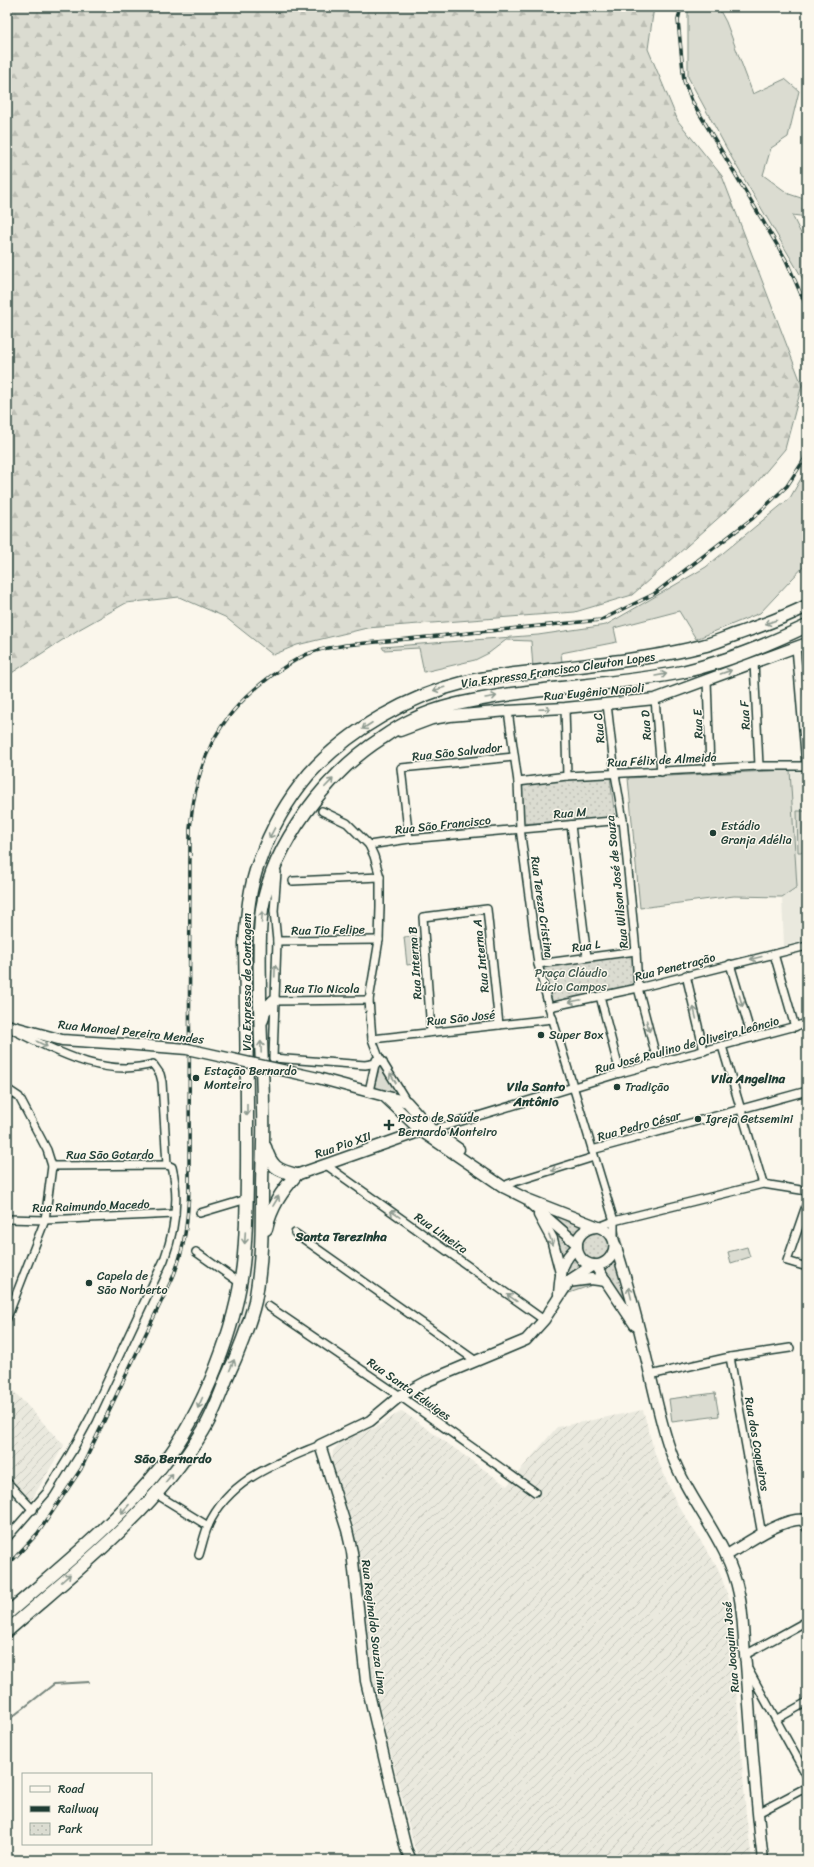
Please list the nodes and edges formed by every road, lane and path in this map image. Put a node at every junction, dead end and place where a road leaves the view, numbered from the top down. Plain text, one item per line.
1 (807, 606) edge
2 (807, 626) edge
3 (807, 643) edge
4 (796, 647) junction
5 (754, 662) junction
6 (707, 679) junction
7 (655, 699) junction
8 (607, 704) junction
9 (565, 708) junction
10 (508, 710) junction
11 (378, 740) junction
12 (514, 757) junction
13 (759, 766) junction
14 (807, 766) edge
15 (710, 769) junction
16 (661, 772) junction
17 (614, 774) junction
18 (567, 776) junction
19 (518, 782) junction
20 (322, 812) dead end
21 (622, 820) junction
22 (571, 824) junction
23 (520, 828) junction
24 (409, 839) junction
25 (369, 845) junction
26 (258, 862) joint
27 (277, 864) junction
28 (380, 877) junction
29 (293, 881) dead end
30 (487, 909) joint
31 (379, 940) junction
32 (276, 942) junction
33 (807, 946) edge
34 (636, 951) junction
35 (774, 954) junction
36 (587, 957) junction
37 (538, 964) junction
38 (730, 964) junction
39 (686, 975) junction
40 (638, 988) junction
41 (600, 996) junction
42 (369, 1000) junction
43 (274, 1001) junction
44 (549, 1007) junction
45 (553, 1019) junction
46 (807, 1023) edge
47 (499, 1025) junction
48 (7, 1026) edge
49 (795, 1027) junction
50 (260, 1029) junction
51 (431, 1032) junction
52 (752, 1038) junction
53 (372, 1039) junction
54 (722, 1046) junction
55 (704, 1051) junction
56 (379, 1063) junction
57 (658, 1064) junction
58 (620, 1073) junction
59 (573, 1088) junction
60 (7, 1089) edge
61 (369, 1091) junction
62 (807, 1091) edge
63 (384, 1096) junction
64 (407, 1102) junction
65 (740, 1109) junction
66 (432, 1130) junction
67 (421, 1132) junction
68 (262, 1134) junction
69 (593, 1154) junction
70 (167, 1165) junction
71 (326, 1165) junction
72 (52, 1166) junction
73 (296, 1175) junction
74 (763, 1184) junction
75 (506, 1186) junction
76 (807, 1191) edge
77 (247, 1199) junction
78 (527, 1200) junction
79 (807, 1203) edge
80 (536, 1210) junction
81 (200, 1213) dead end
82 (175, 1214) junction
83 (7, 1219) edge
84 (45, 1220) junction
85 (614, 1221) junction
86 (597, 1227) junction
87 (295, 1233) dead end
88 (615, 1243) junction
89 (577, 1246) junction
90 (196, 1252) dead end
91 (261, 1252) junction
92 (594, 1265) junction
93 (807, 1267) edge
94 (561, 1273) junction
95 (606, 1281) junction
96 (568, 1282) junction
97 (240, 1283) junction
98 (558, 1296) junction
99 (268, 1306) dead end
100 (7, 1318) edge
101 (544, 1320) junction
102 (639, 1332) junction
103 (790, 1348) dead end
104 (730, 1357) junction
105 (476, 1362) junction
106 (650, 1375) junction
107 (400, 1396) junction
108 (320, 1445) junction
109 (7, 1482) edge
110 (535, 1492) dead end
111 (156, 1494) junction
112 (32, 1510) junction
113 (804, 1520) edge
114 (208, 1526) junction
115 (807, 1529) edge
116 (762, 1535) junction
117 (7, 1538) edge
118 (727, 1555) junction
119 (199, 1556) dead end
120 (7, 1614) edge
121 (807, 1621) edge
122 (7, 1630) edge
123 (745, 1655) junction
124 (746, 1666) junction
125 (807, 1702) edge
126 (777, 1719) junction
127 (807, 1776) edge
128 (807, 1787) edge
129 (758, 1813) junction
130 (411, 1860) edge
131 (763, 1860) edge

1 -> 26 highway, Via Expressa Francisco Cleuton Lopes
11 -> 2 highway, Via Expressa Francisco Cleuton Lopes
3 - 4 street, Rua Eugênio Napoli
4 - 5 street, Rua Eugênio Napoli
4 - 14 street
6 -> 5 street, Rua Eugênio Napoli
5 - 13 street, Rua F
6 - 7 street, Rua Eugênio Napoli
6 - 15 street, Rua E
7 - 8 street, Rua Eugênio Napoli
7 - 16 street, Rua D
8 - 9 street, Rua Eugênio Napoli
8 - 17 street, Rua C
10 -> 9 street, Rua Eugênio Napoli
9 - 18 street
10 - 11 street, Rua Eugênio Napoli
10 - 12 street, Rua Tereza Cristina
27 -> 11 highway, Via Expressa Francisco Cleuton Lopes
12 - 19 street, Rua Tereza Cristina
12 - 24 street, Rua São Salvador
13 - 14 street, Rua Félix de Almeida
13 - 15 street, Rua Félix de Almeida
15 - 16 street, Rua Félix de Almeida
16 - 17 street, Rua Félix de Almeida
17 - 18 street, Rua Félix de Almeida
17 - 21 street, Rua Wilson José de Souza
18 - 19 street, Rua Félix de Almeida
19 - 23 street, Rua Tereza Cristina
20 - 25 street
21 - 22 street, Rua M
21 - 34 street, Rua Wilson José de Souza
22 - 23 street, Rua M
22 - 36 street
23 - 24 street, Rua São Francisco
23 - 37 street, Rua Tereza Cristina
24 - 25 street, Rua São Francisco
25 - 28 street
26 -> 77 highway, Via Expressa de Contagem
27 - 32 street
50 -> 27 highway, Via Expressa de Contagem
28 - 29 street
28 - 31 street
30 - 47 street, Rua Interna A
30 - 51 street, Rua Interna B
31 - 32 street, Rua Tio Felipe
31 - 42 street
43 -> 32 street
33 - 35 street, Rua Penetração
34 - 36 street, Rua L
34 - 40 street, Rua Wilson José de Souza
35 -> 38 street, Rua Penetração
35 - 49 street
36 - 37 street, Rua L
37 - 44 street, Rua Tereza Cristina
38 - 39 street, Rua Penetração
38 -> 52 street
39 - 40 street, Rua Penetração
55 -> 39 street
40 - 41 street, Rua Penetração
40 -> 57 street, Rua Wilson José de Souza
41 -> 44 street, Rua Penetração
41 - 58 street
42 - 43 street, Rua Tio Nicola
42 - 53 street
43 - 50 highway
43 - 56 street
44 - 45 street, Rua Tereza Cristina
45 - 47 street, Rua São José
45 - 59 street, Rua Tereza Cristina
46 - 49 street, Rua José Paulino de Oliveira Leôncio
47 - 51 street, Rua São José
48 - 61 street, Rua Manoel Pereira Mendes, bridge
48 -> 70 street, Rua Manoel Pereira Mendes
49 - 52 street, Rua José Paulino de Oliveira Leôncio
68 -> 50 highway, Via Expressa de Contagem
51 - 53 street, Rua São José
52 - 54 street, Rua José Paulino de Oliveira Leôncio
53 - 56 street
54 - 55 street, Rua José Paulino de Oliveira Leôncio
54 - 65 street
55 - 57 street, Rua José Paulino de Oliveira Leôncio
56 - 61 street
64 -> 56 street
57 - 58 street, Rua José Paulino de Oliveira Leôncio
58 - 59 street, Rua José Paulino de Oliveira Leôncio
59 - 66 street
59 - 69 street, Rua Tereza Cristina
60 - 72 street
61 - 63 street, Rua Manoel Pereira Mendes
62 - 65 street, Rua Pedro César
63 - 64 street, Rua Manoel Pereira Mendes
63 - 67 street
64 - 66 street
65 - 69 street, Rua Pedro César
65 - 74 street
66 - 75 street
67 - 71 street, Rua Pio XII
67 - 75 street
68 - 73 highway
68 - 91 highway, Via Expressa de Contagem
69 -> 75 street, Rua Pedro César
69 - 85 street, Rua Tereza Cristina
70 - 72 street, Rua São Gotardo
70 - 82 street
71 - 73 street, Rua Pio XII
101 -> 71 street, Rua Limeira
72 - 84 street
91 -> 73 highway
74 - 76 street
74 - 85 street
75 - 78 street
77 - 81 street
77 -> 97 highway
78 - 80 street
78 - 86 street
79 - 93 street
80 - 89 street
80 -> 94 street
82 - 84 street, Rua Raimundo Macedo
82 - 112 street
83 - 84 street, Rua Raimundo Macedo
84 - 100 street
85 - 86 street
85 - 88 street, Rua Tereza Cristina
86 - 88 street
86 - 89 street
87 - 105 street
88 - 92 street
102 -> 88 street, Rua Joaquim José
89 - 92 street
89 - 94 street
90 - 97 street
111 -> 91 highway
92 - 95 street, Rua Joaquim José
92 - 96 street
94 - 98 street
95 - 96 street
95 - 102 street, Rua Joaquim José
96 - 98 street
97 -> 120 highway
98 - 101 street
99 - 107 street, Rua Santa Edwiges
101 - 105 street
102 - 106 street, Rua Joaquim José
103 - 104 street
104 - 106 street
104 - 116 street, Rua dos Coqueiros
105 - 107 street
106 - 118 street, Rua Joaquim José
107 - 108 street
107 - 110 street, Rua Santa Edwiges
108 - 114 street
108 - 130 street, Rua Reginaldo Souza Lima
109 - 112 street
111 - 114 street
122 -> 111 highway
112 - 117 street
113 - 115 street
113 - 116 street
114 - 119 street
116 - 118 street
118 - 123 street, Rua Joaquim José
121 - 123 street
123 - 124 street, Rua Joaquim José
124 - 126 street
124 - 129 street, Rua Joaquim José
125 - 126 street
126 - 127 street
128 - 129 street
129 - 131 street, Rua Joaquim José

